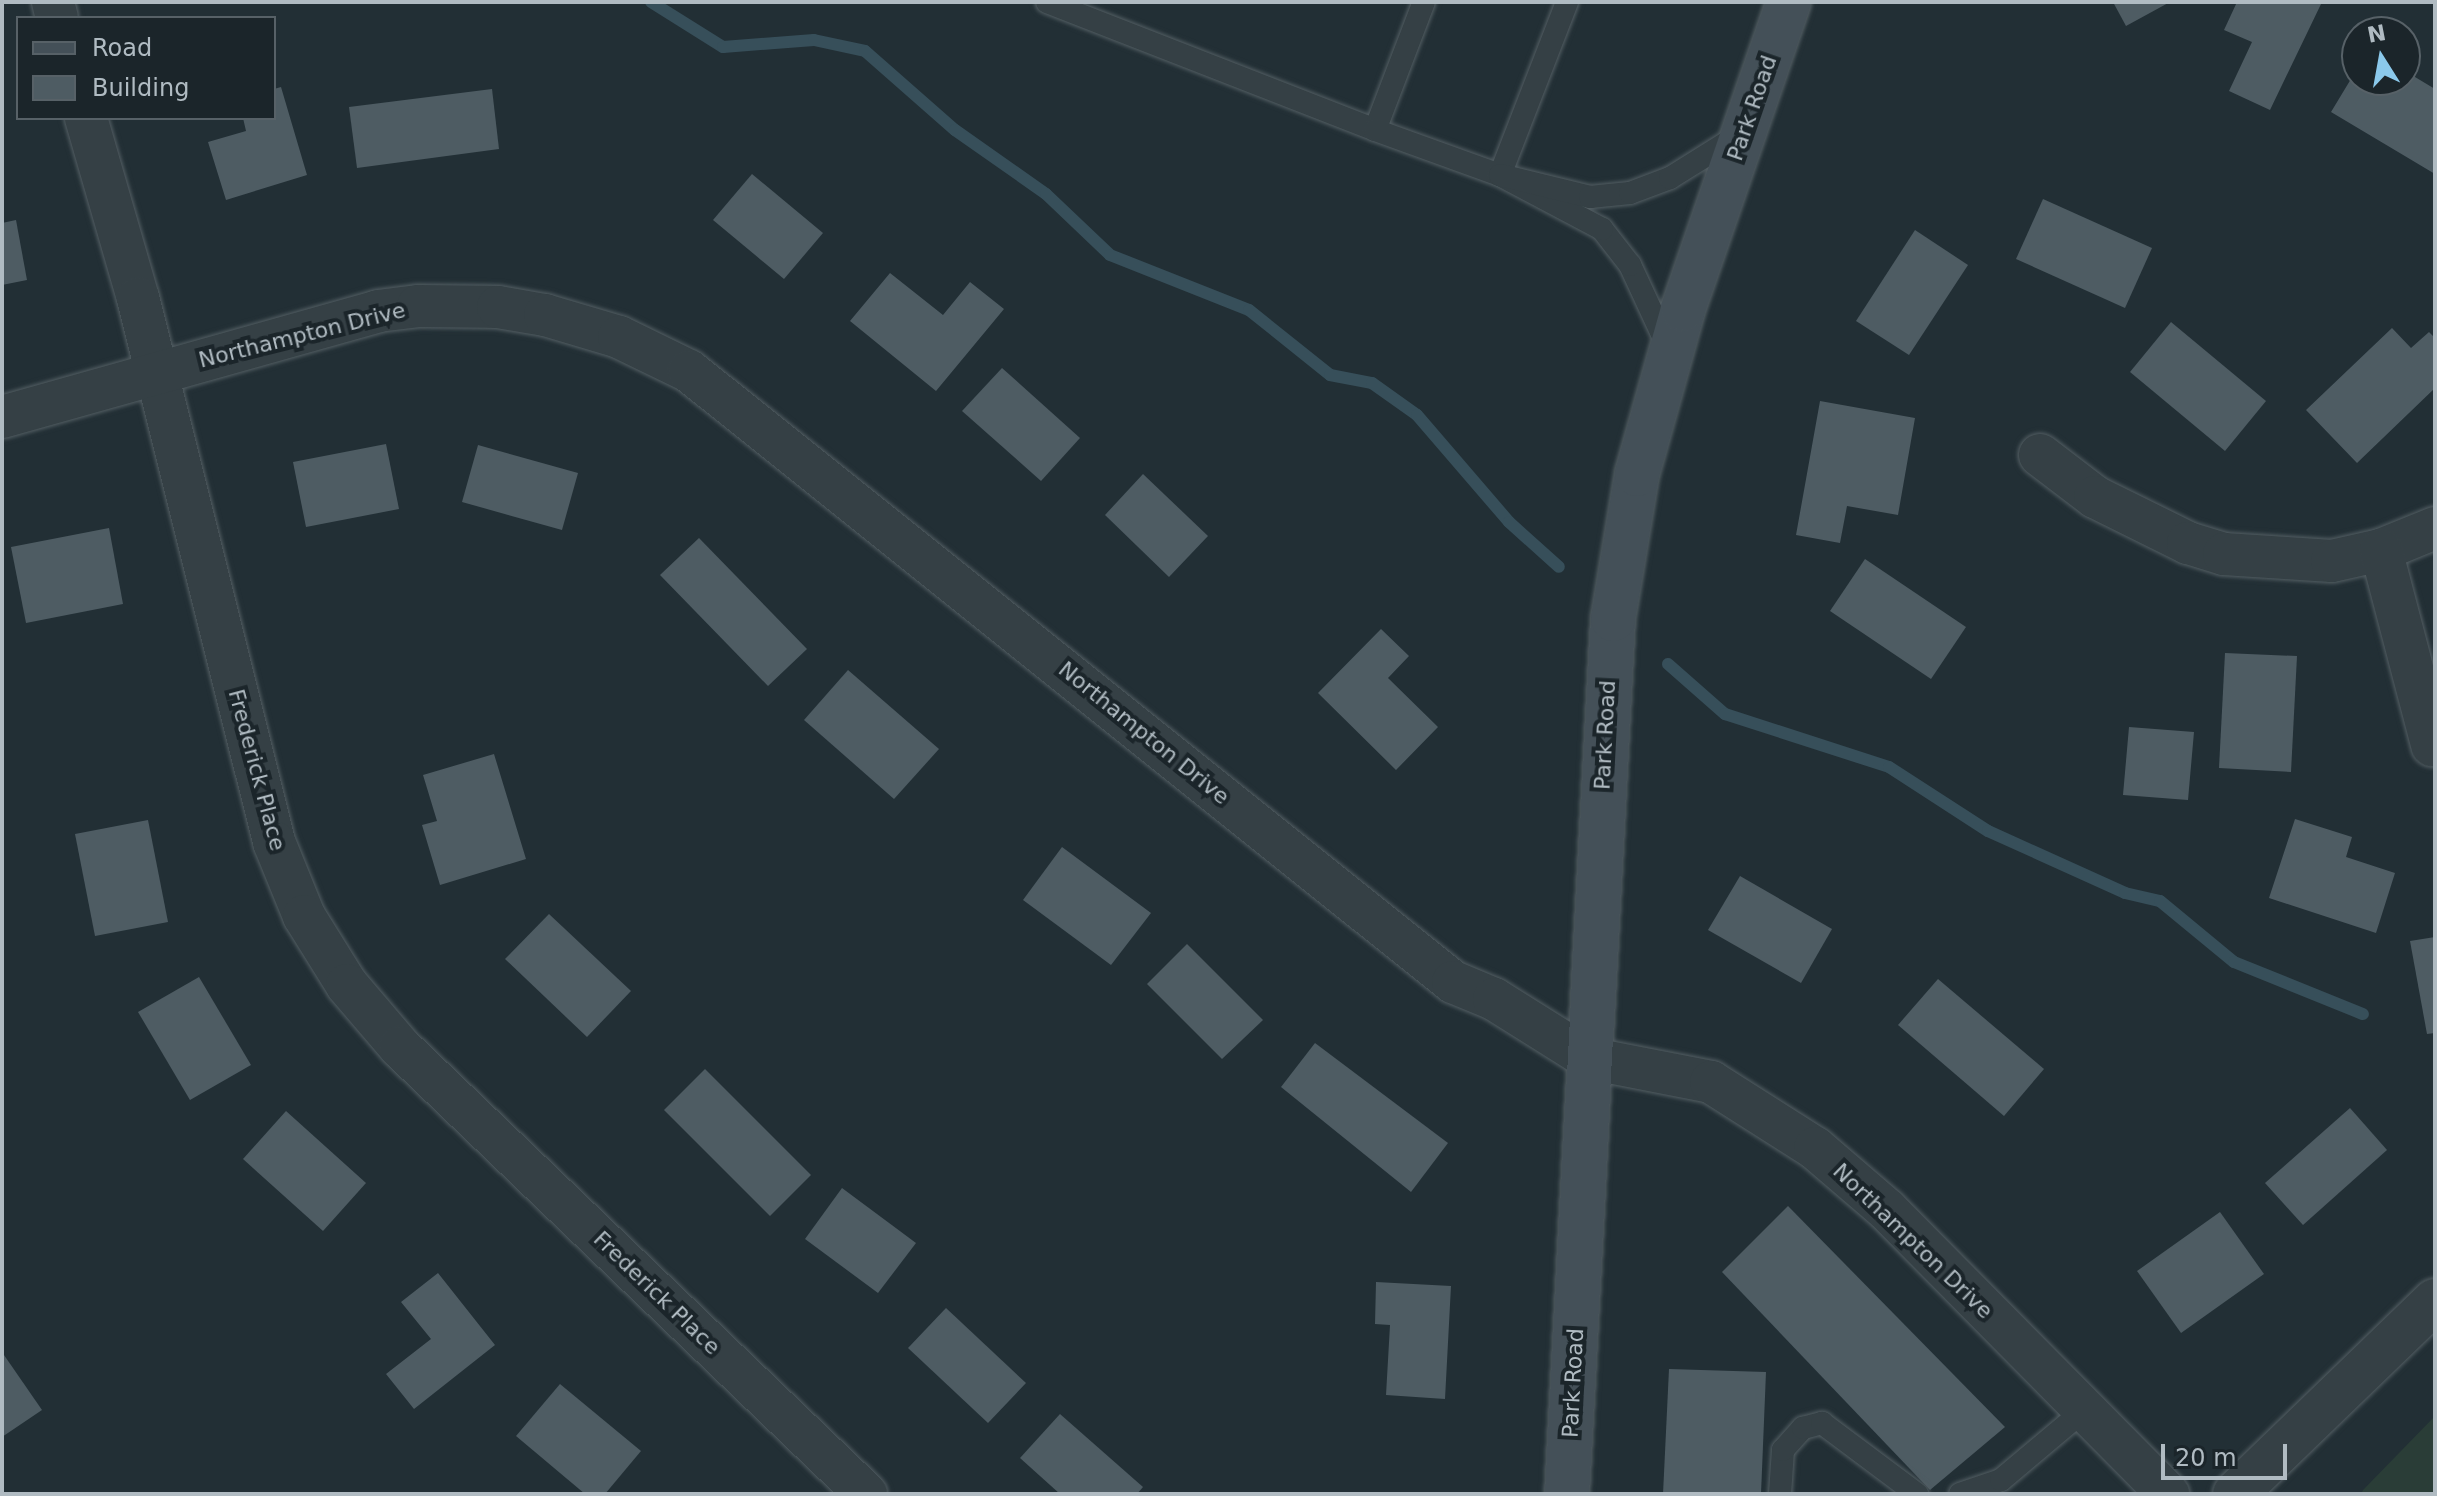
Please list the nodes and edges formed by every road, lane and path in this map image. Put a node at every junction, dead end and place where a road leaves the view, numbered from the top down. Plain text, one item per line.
1 (1047, 2) edge
2 (1422, 2) edge
3 (1567, 2) edge
4 (1789, 2) edge
5 (87, 120) edge
6 (1375, 130) junction
7 (1744, 132) junction
8 (1500, 175) junction
9 (1671, 352) junction
10 (157, 372) junction
11 (2, 417) edge
12 (2040, 455) dead end
13 (2435, 528) edge
14 (2381, 550) junction
15 (2432, 745) dead end
16 (1588, 1058) junction
17 (2435, 1301) edge
18 (2084, 1410) junction
19 (866, 1494) edge
20 (1567, 1494) edge
21 (1780, 1494) edge
22 (1917, 1494) edge
23 (1960, 1494) edge
24 (2168, 1494) edge
25 (2235, 1494) edge

1 - 6 lane
2 - 6 lane
3 - 8 lane
4 - 7 main road, Park Road
5 - 10 street, Frederick Place
6 - 8 lane
7 - 8 lane
7 - 9 main road, Park Road
8 - 9 lane
9 - 16 main road, Park Road
10 - 11 street, Northampton Drive
10 - 16 street, Northampton Drive
10 - 19 street, Frederick Place
12 - 14 street
13 - 14 street
14 - 15 street
16 - 18 street, Northampton Drive
16 - 20 main road, Park Road
17 - 25 street
18 - 23 lane
18 - 24 street, Northampton Drive
21 - 22 lane

